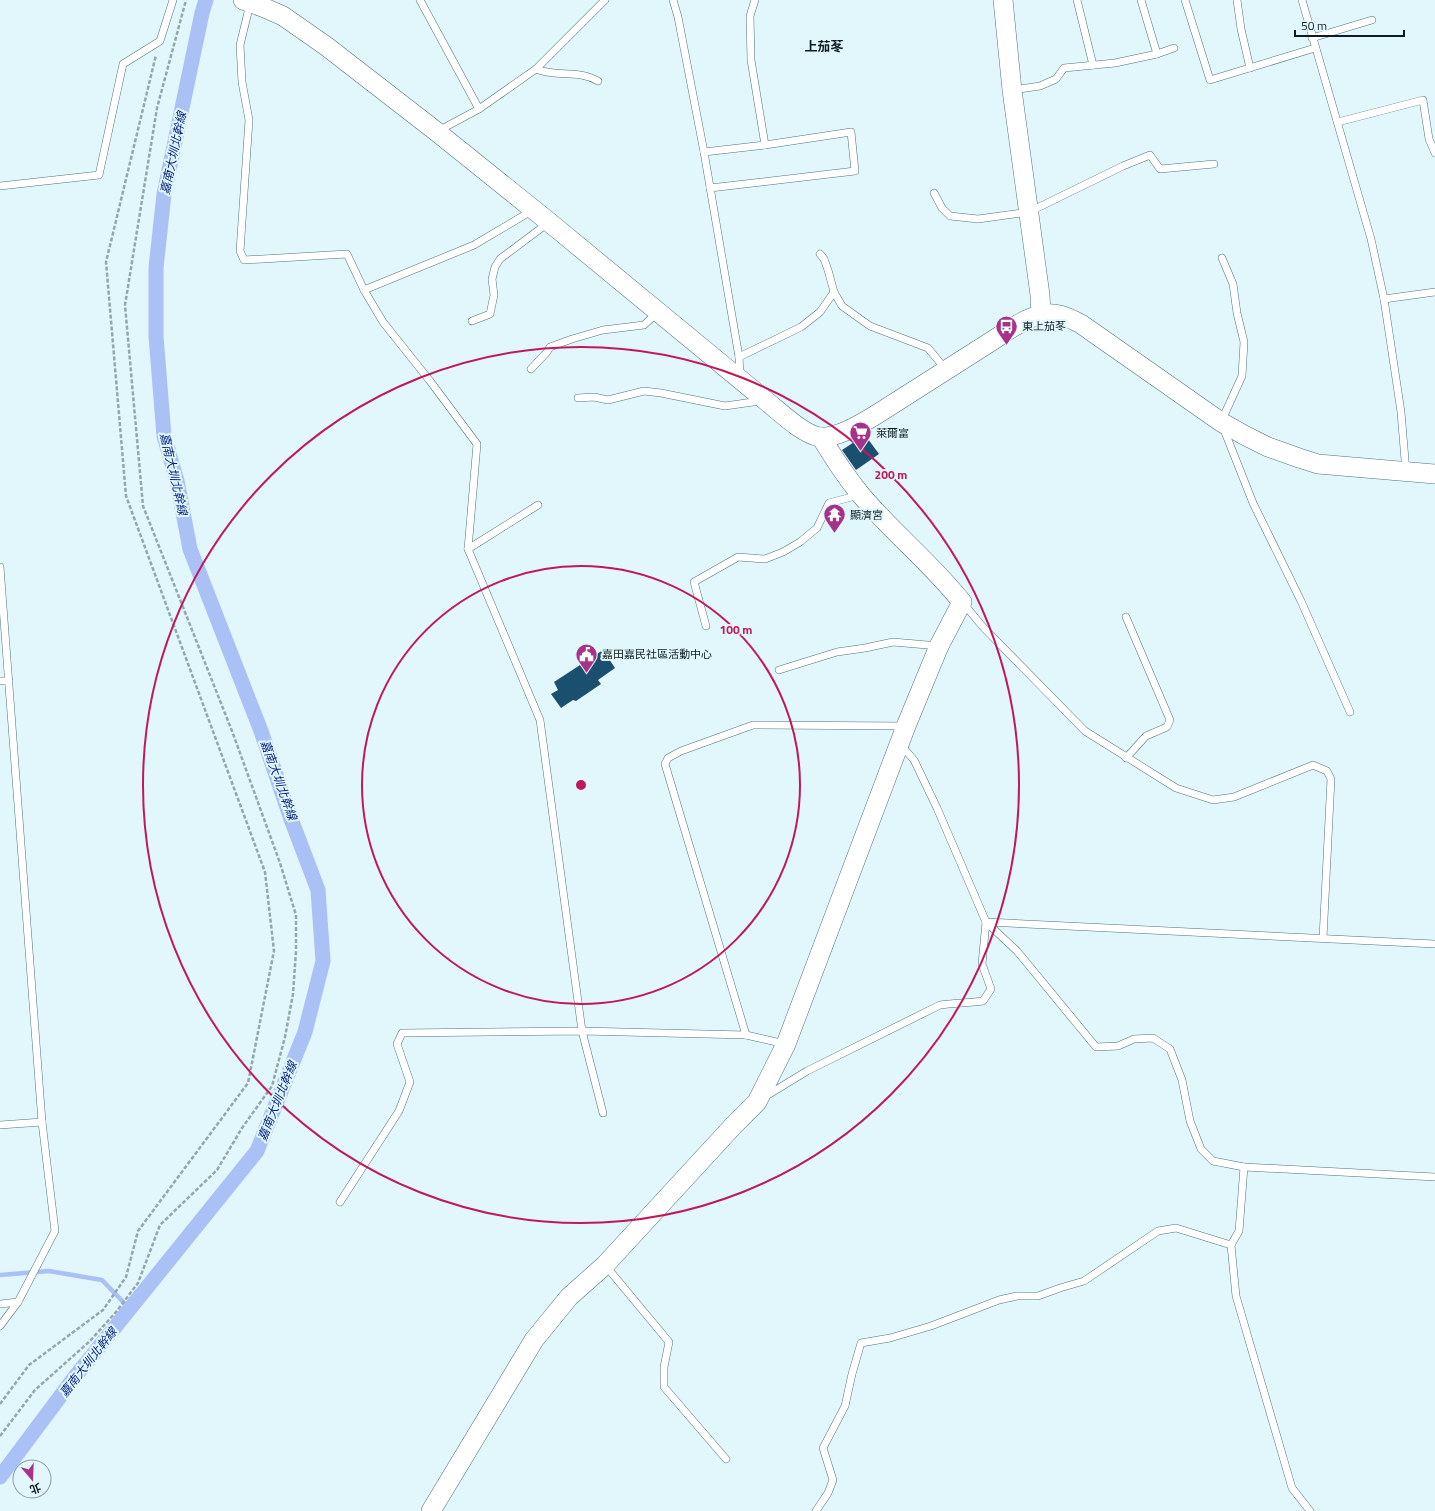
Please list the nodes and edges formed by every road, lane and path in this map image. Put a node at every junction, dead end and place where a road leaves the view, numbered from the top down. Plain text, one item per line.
1 (173, 0) edge
2 (186, 0) edge
3 (420, 0) edge
4 (605, 0) edge
5 (673, 0) edge
6 (755, 0) edge
7 (1003, 0) edge
8 (1077, 0) edge
9 (1141, 0) edge
10 (1185, 0) edge
11 (1237, 0) edge
12 (1302, 0) edge
13 (256, 3) edge
14 (1372, 20) dead end
15 (1312, 38) junction
16 (160, 41) junction
17 (1174, 48) dead end
18 (1315, 48) junction
19 (1157, 54) junction
20 (1093, 65) junction
21 (1250, 68) junction
22 (536, 69) junction
23 (598, 81) dead end
24 (1012, 90) junction
25 (479, 109) junction
26 (1338, 122) junction
27 (437, 132) junction
28 (766, 145) junction
29 (704, 152) junction
30 (1435, 153) edge
31 (1214, 164) dead end
32 (0, 186) edge
33 (710, 188) junction
34 (934, 193) dead end
35 (534, 210) junction
36 (1029, 212) junction
37 (549, 222) junction
38 (820, 254) dead end
39 (1222, 258) dead end
40 (364, 290) junction
41 (834, 292) junction
42 (1435, 292) edge
43 (1384, 299) junction
44 (659, 312) junction
45 (1041, 315) junction
46 (472, 321) dead end
47 (739, 357) junction
48 (531, 370) dead end
49 (946, 370) junction
50 (740, 379) junction
51 (578, 398) dead end
52 (765, 400) junction
53 (1221, 422) junction
54 (821, 437) junction
55 (1406, 472) junction
56 (1435, 474) edge
57 (861, 495) junction
58 (538, 505) dead end
59 (468, 549) junction
60 (0, 567) edge
61 (962, 602) junction
62 (1126, 617) dead end
63 (706, 626) dead end
64 (939, 646) junction
65 (779, 670) dead end
66 (9, 680) junction
67 (0, 681) edge
68 (1350, 712) dead end
69 (902, 734) junction
70 (1126, 758) junction
71 (986, 922) junction
72 (1323, 938) junction
73 (1435, 944) edge
74 (582, 1031) junction
75 (746, 1035) junction
76 (786, 1044) junction
77 (757, 1102) junction
78 (603, 1113) dead end
79 (42, 1122) junction
80 (0, 1125) edge
81 (1244, 1167) junction
82 (1435, 1178) edge
83 (340, 1202) dead end
84 (1231, 1245) junction
85 (605, 1264) junction
86 (18, 1302) junction
87 (0, 1304) edge
88 (0, 1326) edge
89 (0, 1404) edge
90 (0, 1436) edge
91 (726, 1459) dead end
92 (431, 1511) edge
93 (816, 1511) edge
94 (1310, 1511) edge

1 - 16 lane
2 - 90 path
3 - 25 lane
4 - 22 lane
5 - 29 lane
6 - 28 lane
7 - 24 street
8 - 20 lane
9 - 19 lane
10 - 21 lane
11 - 21 lane
12 - 15 lane
13 - 27 street
13 - 40 lane
14 - 15 lane
15 - 18 lane
16 - 32 lane
16 - 89 path
17 - 19 lane
18 - 21 lane
18 - 26 lane
19 - 20 lane
20 - 24 lane
22 - 23 lane
22 - 25 lane
24 - 36 street
25 - 27 lane
26 - 30 lane
26 - 43 lane
27 - 35 street
28 - 29 lane
28 - 33 lane
29 - 33 lane
31 - 36 lane
33 - 47 lane
34 - 36 lane
35 - 37 street
35 - 40 lane
36 - 45 street
37 - 44 street
37 - 46 lane
38 - 41 lane
39 - 53 lane
40 - 59 lane
41 - 47 lane
41 - 49 lane
42 - 43 lane
43 - 55 lane
44 - 48 lane
44 - 50 street
45 - 49 street
45 - 53 street
47 - 50 lane
49 - 54 street
50 - 52 street
51 - 52 lane
52 - 54 street
53 - 55 street
53 - 68 lane
54 - 57 street
55 - 56 street
57 - 61 street
57 - 63 lane
58 - 59 lane
59 - 74 lane
60 - 66 lane
61 - 64 street
61 - 70 lane
62 - 70 lane
64 - 65 lane
64 - 69 street
66 - 67 lane
66 - 79 lane
69 - 71 lane
69 - 75 lane
69 - 76 street
70 - 72 lane
71 - 72 lane
71 - 77 lane
71 - 81 lane
72 - 73 lane
74 - 75 lane
74 - 78 lane
74 - 83 lane
75 - 76 lane
76 - 77 street
77 - 85 street
79 - 80 lane
79 - 86 lane
81 - 82 lane
81 - 84 lane
84 - 93 lane
84 - 94 lane
85 - 91 lane
85 - 92 street
86 - 87 lane
86 - 88 lane

